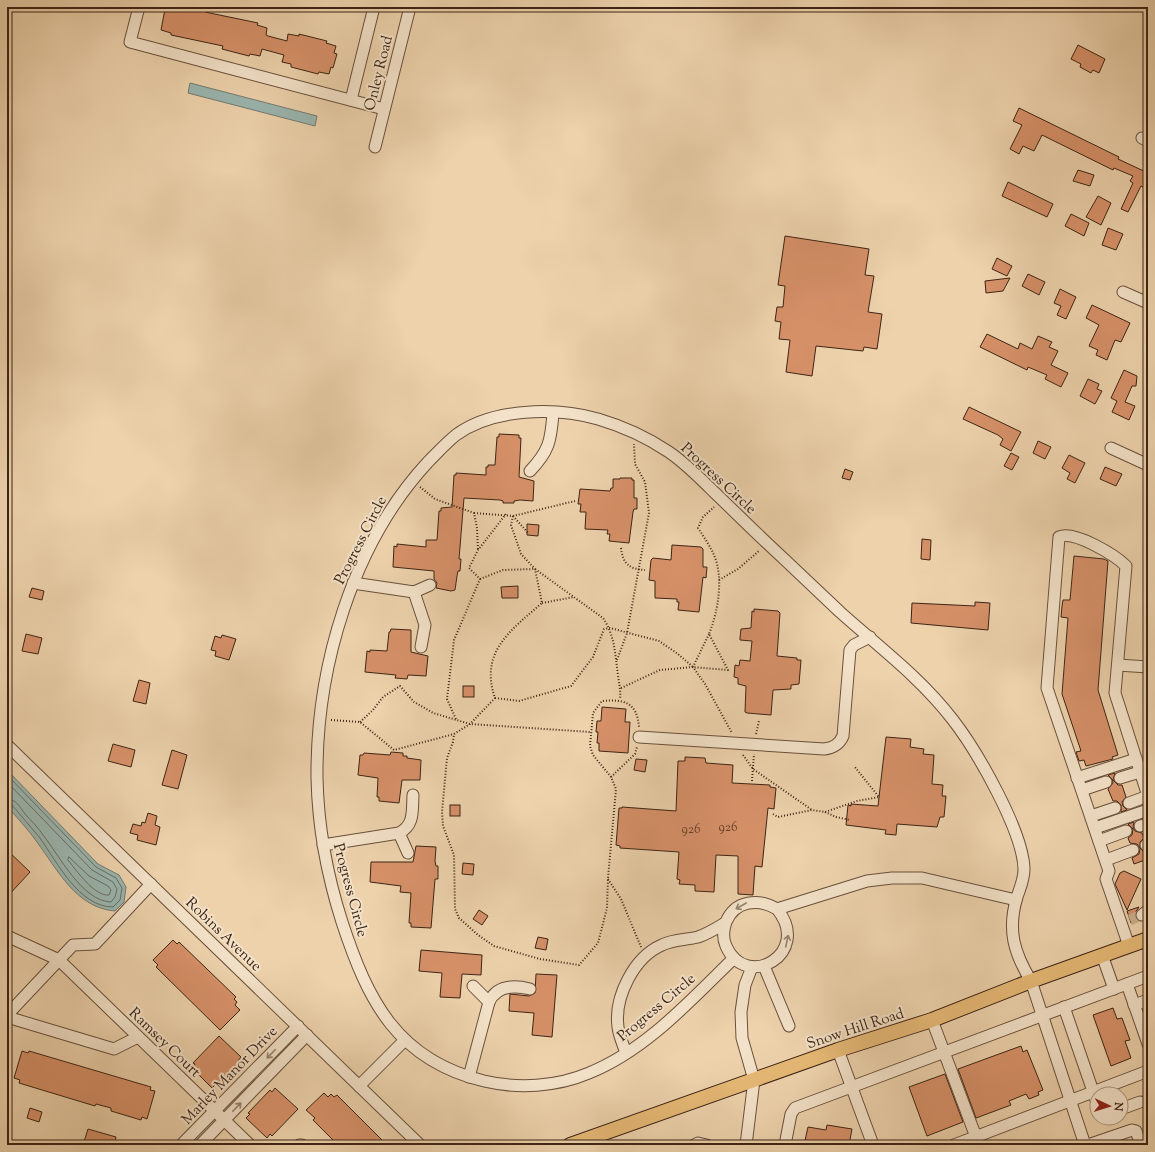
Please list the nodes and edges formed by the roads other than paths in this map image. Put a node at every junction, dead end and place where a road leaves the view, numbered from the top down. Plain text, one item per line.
1 (139, 7) edge
2 (374, 7) edge
3 (410, 7) edge
4 (351, 100) junction
5 (384, 109) junction
6 (375, 147) dead end
7 (1123, 292) dead end
8 (1148, 303) edge
9 (553, 413) junction
10 (1111, 448) dead end
11 (1148, 465) edge
12 (530, 471) dead end
13 (353, 583) junction
14 (430, 585) dead end
15 (414, 592) junction
16 (870, 637) junction
17 (420, 647) dead end
18 (1118, 665) junction
19 (1148, 667) edge
20 (639, 737) road end
21 (7, 745) edge
22 (1136, 759) junction
23 (1140, 772) junction
24 (1078, 778) junction
25 (1120, 778) dead end
26 (1106, 782) dead end
27 (1082, 790) junction
28 (413, 795) dead end
29 (1148, 796) edge
30 (1128, 803) dead end
31 (1115, 808) dead end
32 (1148, 810) edge
33 (1090, 816) junction
34 (1094, 828) junction
35 (1126, 831) dead end
36 (399, 833) junction
37 (1099, 841) junction
38 (323, 845) junction
39 (1133, 850) dead end
40 (408, 853) dead end
41 (1106, 860) junction
42 (151, 884) junction
43 (1016, 900) junction
44 (777, 909) junction
45 (725, 923) junction
46 (7, 936) edge
47 (1148, 939) edge
48 (1129, 946) junction
49 (1102, 955) junction
50 (734, 958) junction
51 (59, 960) junction
52 (752, 966) junction
53 (764, 966) junction
54 (1148, 976) edge
55 (1031, 981) junction
56 (1127, 984) junction
57 (473, 986) dead end
58 (530, 989) dead end
59 (1114, 989) junction
60 (1148, 1000) edge
61 (489, 1002) junction
62 (1134, 1005) junction
63 (1064, 1007) junction
64 (1042, 1015) junction
65 (7, 1016) edge
66 (932, 1020) junction
67 (1144, 1021) edge
68 (298, 1026) junction
69 (789, 1026) dead end
70 (307, 1035) junction
71 (138, 1037) junction
72 (404, 1040) junction
73 (1148, 1041) edge
74 (838, 1050) junction
75 (945, 1052) junction
76 (626, 1053) junction
77 (1148, 1071) edge
78 (469, 1077) junction
79 (754, 1080) junction
80 (359, 1086) junction
81 (1091, 1086) edge
82 (1107, 1086) edge
83 (852, 1087) junction
84 (1089, 1093) edge
85 (1070, 1100) junction
86 (1140, 1102) tunnel mouth
87 (1129, 1106) edge
88 (215, 1111) junction
89 (224, 1120) junction
90 (977, 1141) edge
91 (582, 1144) edge
92 (181, 1145) edge
93 (200, 1145) edge
94 (250, 1145) edge
95 (420, 1145) edge
96 (694, 1145) edge
97 (707, 1145) edge
98 (746, 1145) edge
99 (785, 1145) edge
100 (873, 1145) edge
101 (954, 1145) edge
102 (1084, 1145) edge
103 (1088, 1145) edge
104 (1141, 1145) edge

1 - 4 street
2 - 4 street
3 - 5 street, Onley Road
4 - 5 street
5 - 6 street, Onley Road
7 - 8 street
9 - 12 street
9 - 13 street, Progress Circle
9 - 16 street, Progress Circle
10 - 11 street
13 - 15 street
13 - 38 street, Progress Circle
14 - 15 street
15 - 17 street
16 - 20 street
16 - 43 street, Progress Circle
18 - 19 street
18 - 22 street
18 - 24 street
21 - 42 street, Robins Avenue
22 - 23 street
22 - 24 street
23 - 25 street
23 - 29 street
24 - 27 street
26 - 27 street
27 - 33 street
28 - 36 street
29 - 30 street
31 - 33 street
32 - 34 street
33 - 34 street
34 - 37 street
35 - 37 street
36 - 38 street
36 - 40 street
37 - 41 street
38 - 72 street, Progress Circle
39 - 41 street
41 - 48 street
42 - 51 street
42 - 68 street, Robins Avenue
43 - 44 street
43 - 55 street, Progress Circle
44 -> 45 street
53 -> 44 street
45 - 50 street
45 - 76 street
46 - 51 street, Ramsey Court
47 - 48 main road, Snow Hill Road
48 - 49 main road, Snow Hill Road
49 - 55 main road, Snow Hill Road
49 - 59 street
50 - 52 street
50 - 76 street, Progress Circle
51 - 65 street
51 - 71 street, Ramsey Court
52 - 53 street
52 - 79 street
53 - 69 street
54 - 56 street
55 - 64 street, Progress Circle
55 - 66 main road, Snow Hill Road
56 - 59 street
56 - 62 street
57 - 61 street
58 - 61 street
59 - 63 street
60 - 62 street
61 - 78 street
62 - 67 street
63 - 64 street
63 - 81 street
64 - 75 street
64 - 85 street, Progress Circle
65 - 71 street
66 - 74 main road, Snow Hill Road
66 - 75 street
67 - 73 street
68 - 70 street, Robins Avenue
68 -> 88 street, Marley Manor Drive
70 - 80 street, Robins Avenue
89 -> 70 street, Marley Manor Drive
71 - 88 street, Ramsey Court
72 - 78 street, Progress Circle
72 - 80 street
74 - 79 main road, Snow Hill Road
74 - 83 street
75 - 83 street
75 - 90 street
76 - 78 street, Progress Circle
77 - 82 street
79 - 91 main road, Snow Hill Road
79 - 98 street
80 - 95 street, Robins Avenue
83 - 99 street
83 - 100 street
84 - 85 street
85 - 90 street
85 - 102 street, Progress Circle
86 - 87 street
88 - 89 street, Ramsey Court
88 - 92 street, Marley Manor Drive
89 - 93 street, Marley Manor Drive
89 - 94 street, Ramsey Court
90 - 101 street
96 - 97 street
103 - 104 street

